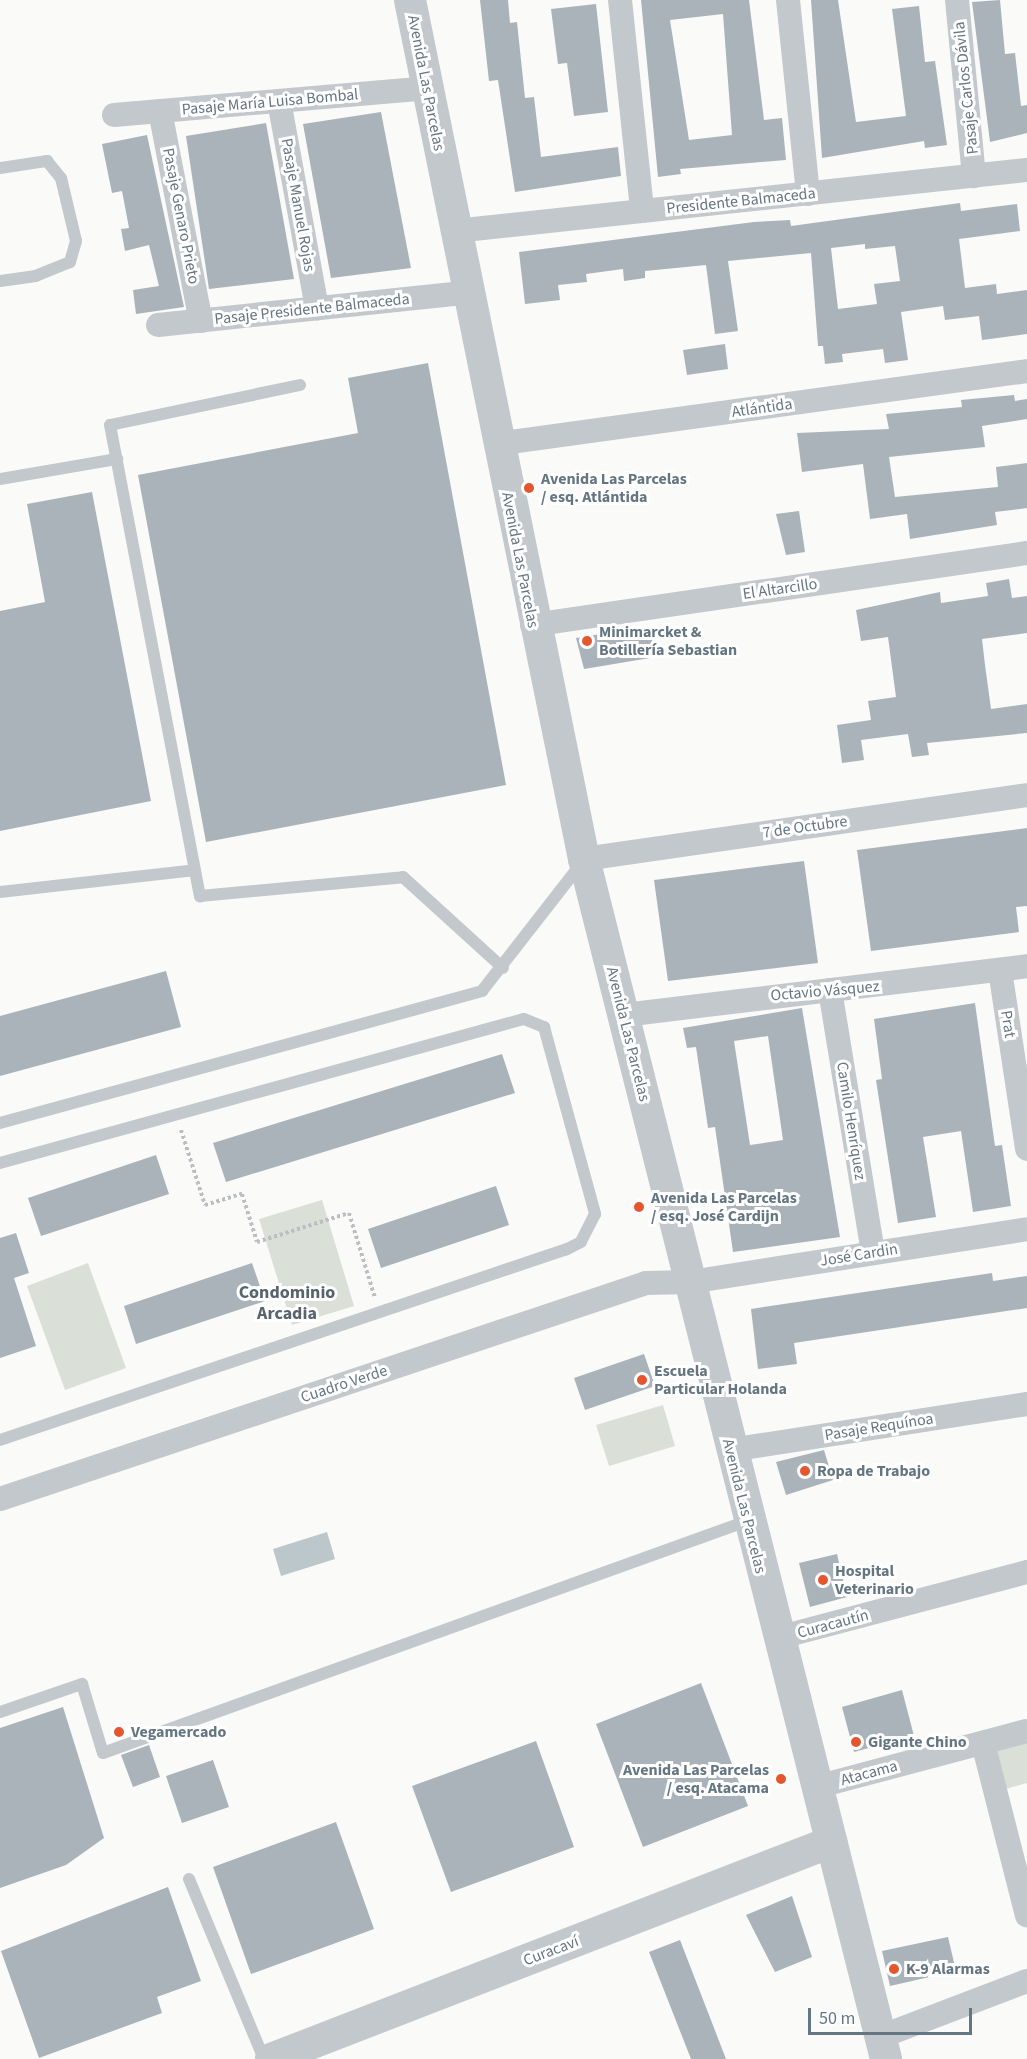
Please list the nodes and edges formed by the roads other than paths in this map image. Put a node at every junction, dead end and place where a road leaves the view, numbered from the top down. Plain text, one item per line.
1 (410, 0) edge
2 (620, 0) edge
3 (788, 0) edge
4 (957, 0) edge
5 (427, 88) junction
6 (279, 101) junction
7 (160, 111) junction
8 (114, 115) dead end
9 (0, 168) edge
10 (1027, 170) edge
11 (974, 176) junction
12 (808, 194) junction
13 (642, 211) junction
14 (455, 231) junction
15 (0, 281) edge
16 (465, 292) junction
17 (317, 309) junction
18 (201, 321) junction
19 (158, 325) dead end
20 (1027, 371) edge
21 (300, 385) dead end
22 (497, 444) junction
23 (117, 459) junction
24 (0, 479) edge
25 (1027, 553) edge
26 (532, 625) junction
27 (1027, 795) edge
28 (584, 859) junction
29 (195, 870) junction
30 (0, 892) edge
31 (1027, 966) edge
32 (503, 968) junction
33 (1000, 970) junction
34 (830, 990) junction
35 (624, 1015) junction
36 (0, 1123) edge
37 (1027, 1149) edge
38 (0, 1163) edge
39 (1027, 1229) edge
40 (873, 1253) junction
41 (690, 1282) junction
42 (1027, 1404) edge
43 (0, 1440) edge
44 (730, 1450) junction
45 (0, 1499) edge
46 (747, 1521) junction
47 (1027, 1572) edge
48 (777, 1638) junction
49 (0, 1712) edge
50 (1027, 1731) edge
51 (983, 1743) junction
52 (816, 1787) junction
53 (831, 1842) junction
54 (189, 1879) dead end
55 (1027, 1915) edge
56 (1027, 1981) edge
57 (883, 2048) edge
58 (264, 2059) edge
59 (271, 2059) edge

1 - 5 street, Avenida Las Parcelas
2 - 13 street
3 - 12 street
4 - 11 street, Pasaje Carlos Dávila
5 - 6 street, Pasaje María Luisa Bombal
5 - 14 street, Avenida Las Parcelas
6 - 7 street, Pasaje María Luisa Bombal
6 - 17 street, Pasaje Manuel Rojas
7 - 8 street, Pasaje María Luisa Bombal
7 - 18 street, Pasaje Genaro Prieto
9 - 15 lane
10 - 11 street, Presidente Balmaceda
11 - 12 street, Presidente Balmaceda
12 - 13 street, Presidente Balmaceda
13 - 14 street, Presidente Balmaceda
14 - 16 street, Avenida Las Parcelas
16 - 17 street, Pasaje Presidente Balmaceda
16 - 22 street, Avenida Las Parcelas
17 - 18 street, Pasaje Presidente Balmaceda
18 - 19 street, Pasaje Presidente Balmaceda
20 - 22 street, Atlántida
21 - 23 lane
22 - 26 street, Avenida Las Parcelas
23 - 24 lane
23 - 29 lane
25 - 26 street, El Altarcillo
26 - 28 street, Avenida Las Parcelas
27 - 28 street, 7 de Octubre
28 - 32 lane
28 - 35 street, Avenida Las Parcelas
29 - 30 lane
29 - 32 lane
31 - 33 street, Octavio Vásquez
32 - 36 lane
33 - 34 street, Octavio Vásquez
33 - 37 street, Prat
34 - 35 street, Octavio Vásquez
34 - 40 street, Camilo Henríquez
35 - 41 street, Avenida Las Parcelas
38 - 43 lane
39 - 40 street, José Cardin
40 - 41 street, José Cardin
41 - 44 street, Avenida Las Parcelas
41 - 45 street, Cuadro Verde
42 - 44 street, Pasaje Requínoa
44 - 46 street, Avenida Las Parcelas
46 - 48 street, Avenida Las Parcelas
46 - 49 lane
47 - 48 street, Curacautín
48 - 52 street, Avenida Las Parcelas
50 - 51 street, Atacama
51 - 52 street, Atacama
51 - 55 street
52 - 53 street, Avenida Las Parcelas
53 - 57 street, Avenida Las Parcelas
53 - 59 street, Curacaví
54 - 58 lane
56 - 57 street

